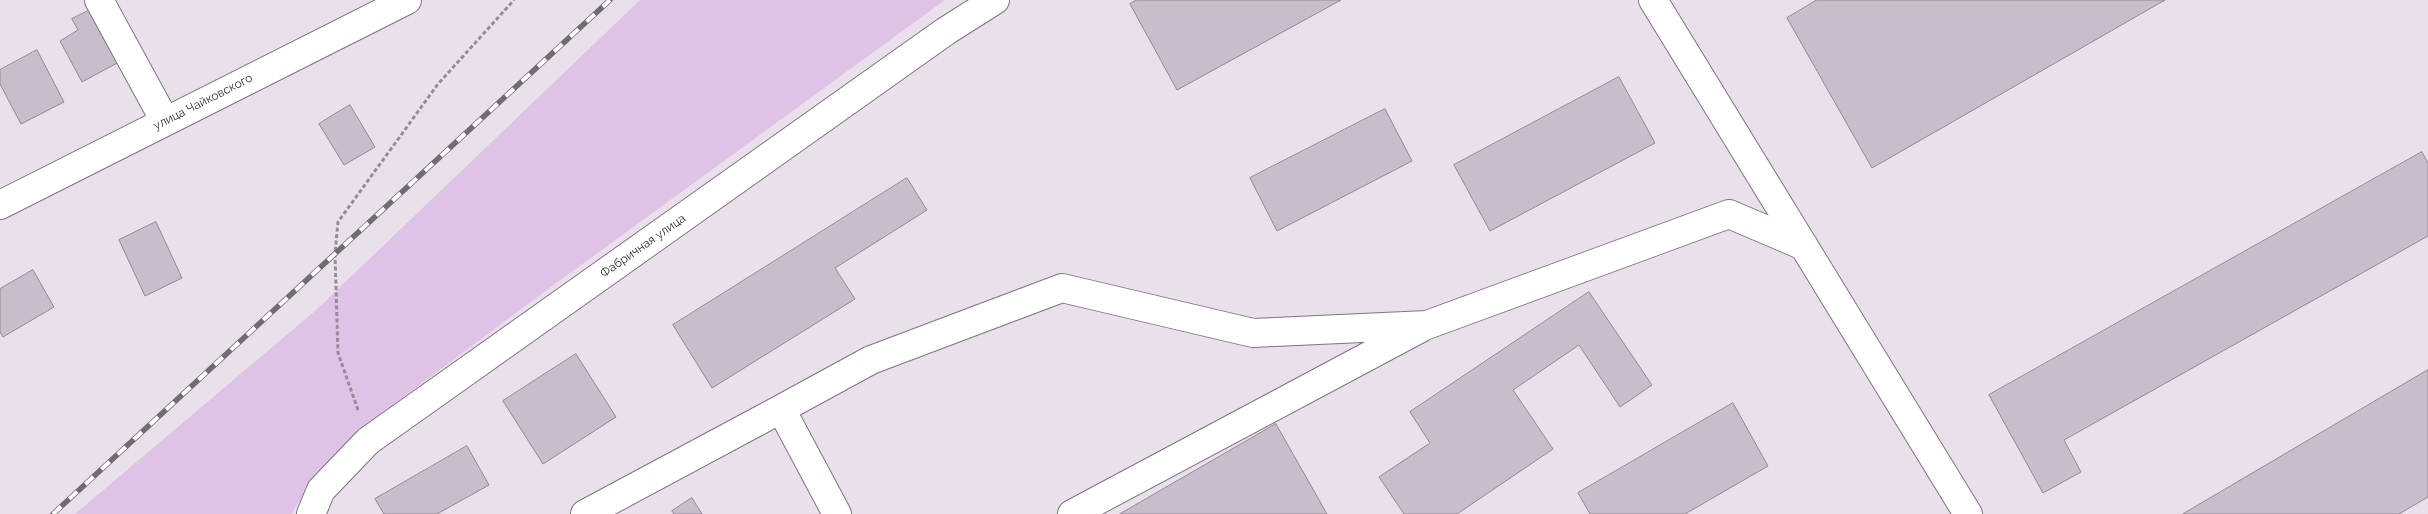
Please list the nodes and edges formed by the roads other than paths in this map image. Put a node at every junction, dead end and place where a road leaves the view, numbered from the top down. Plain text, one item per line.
1 (98, 0) edge
2 (407, 0) edge
3 (995, 0) edge
4 (1653, 0) edge
5 (165, 121) junction
6 (0, 205) edge
7 (1804, 246) junction
8 (1427, 325) junction
9 (781, 409) junction
10 (311, 514) edge
11 (585, 514) edge
12 (837, 514) edge
13 (1072, 514) edge
14 (1968, 514) edge

1 - 5 street
2 - 5 street, улица Чайковского
3 - 10 street, Фабричная улица
4 - 7 street
5 - 6 street, улица Чайковского
7 - 8 street
7 - 14 street
8 - 9 street
8 - 13 street
9 - 11 street
9 - 12 street

